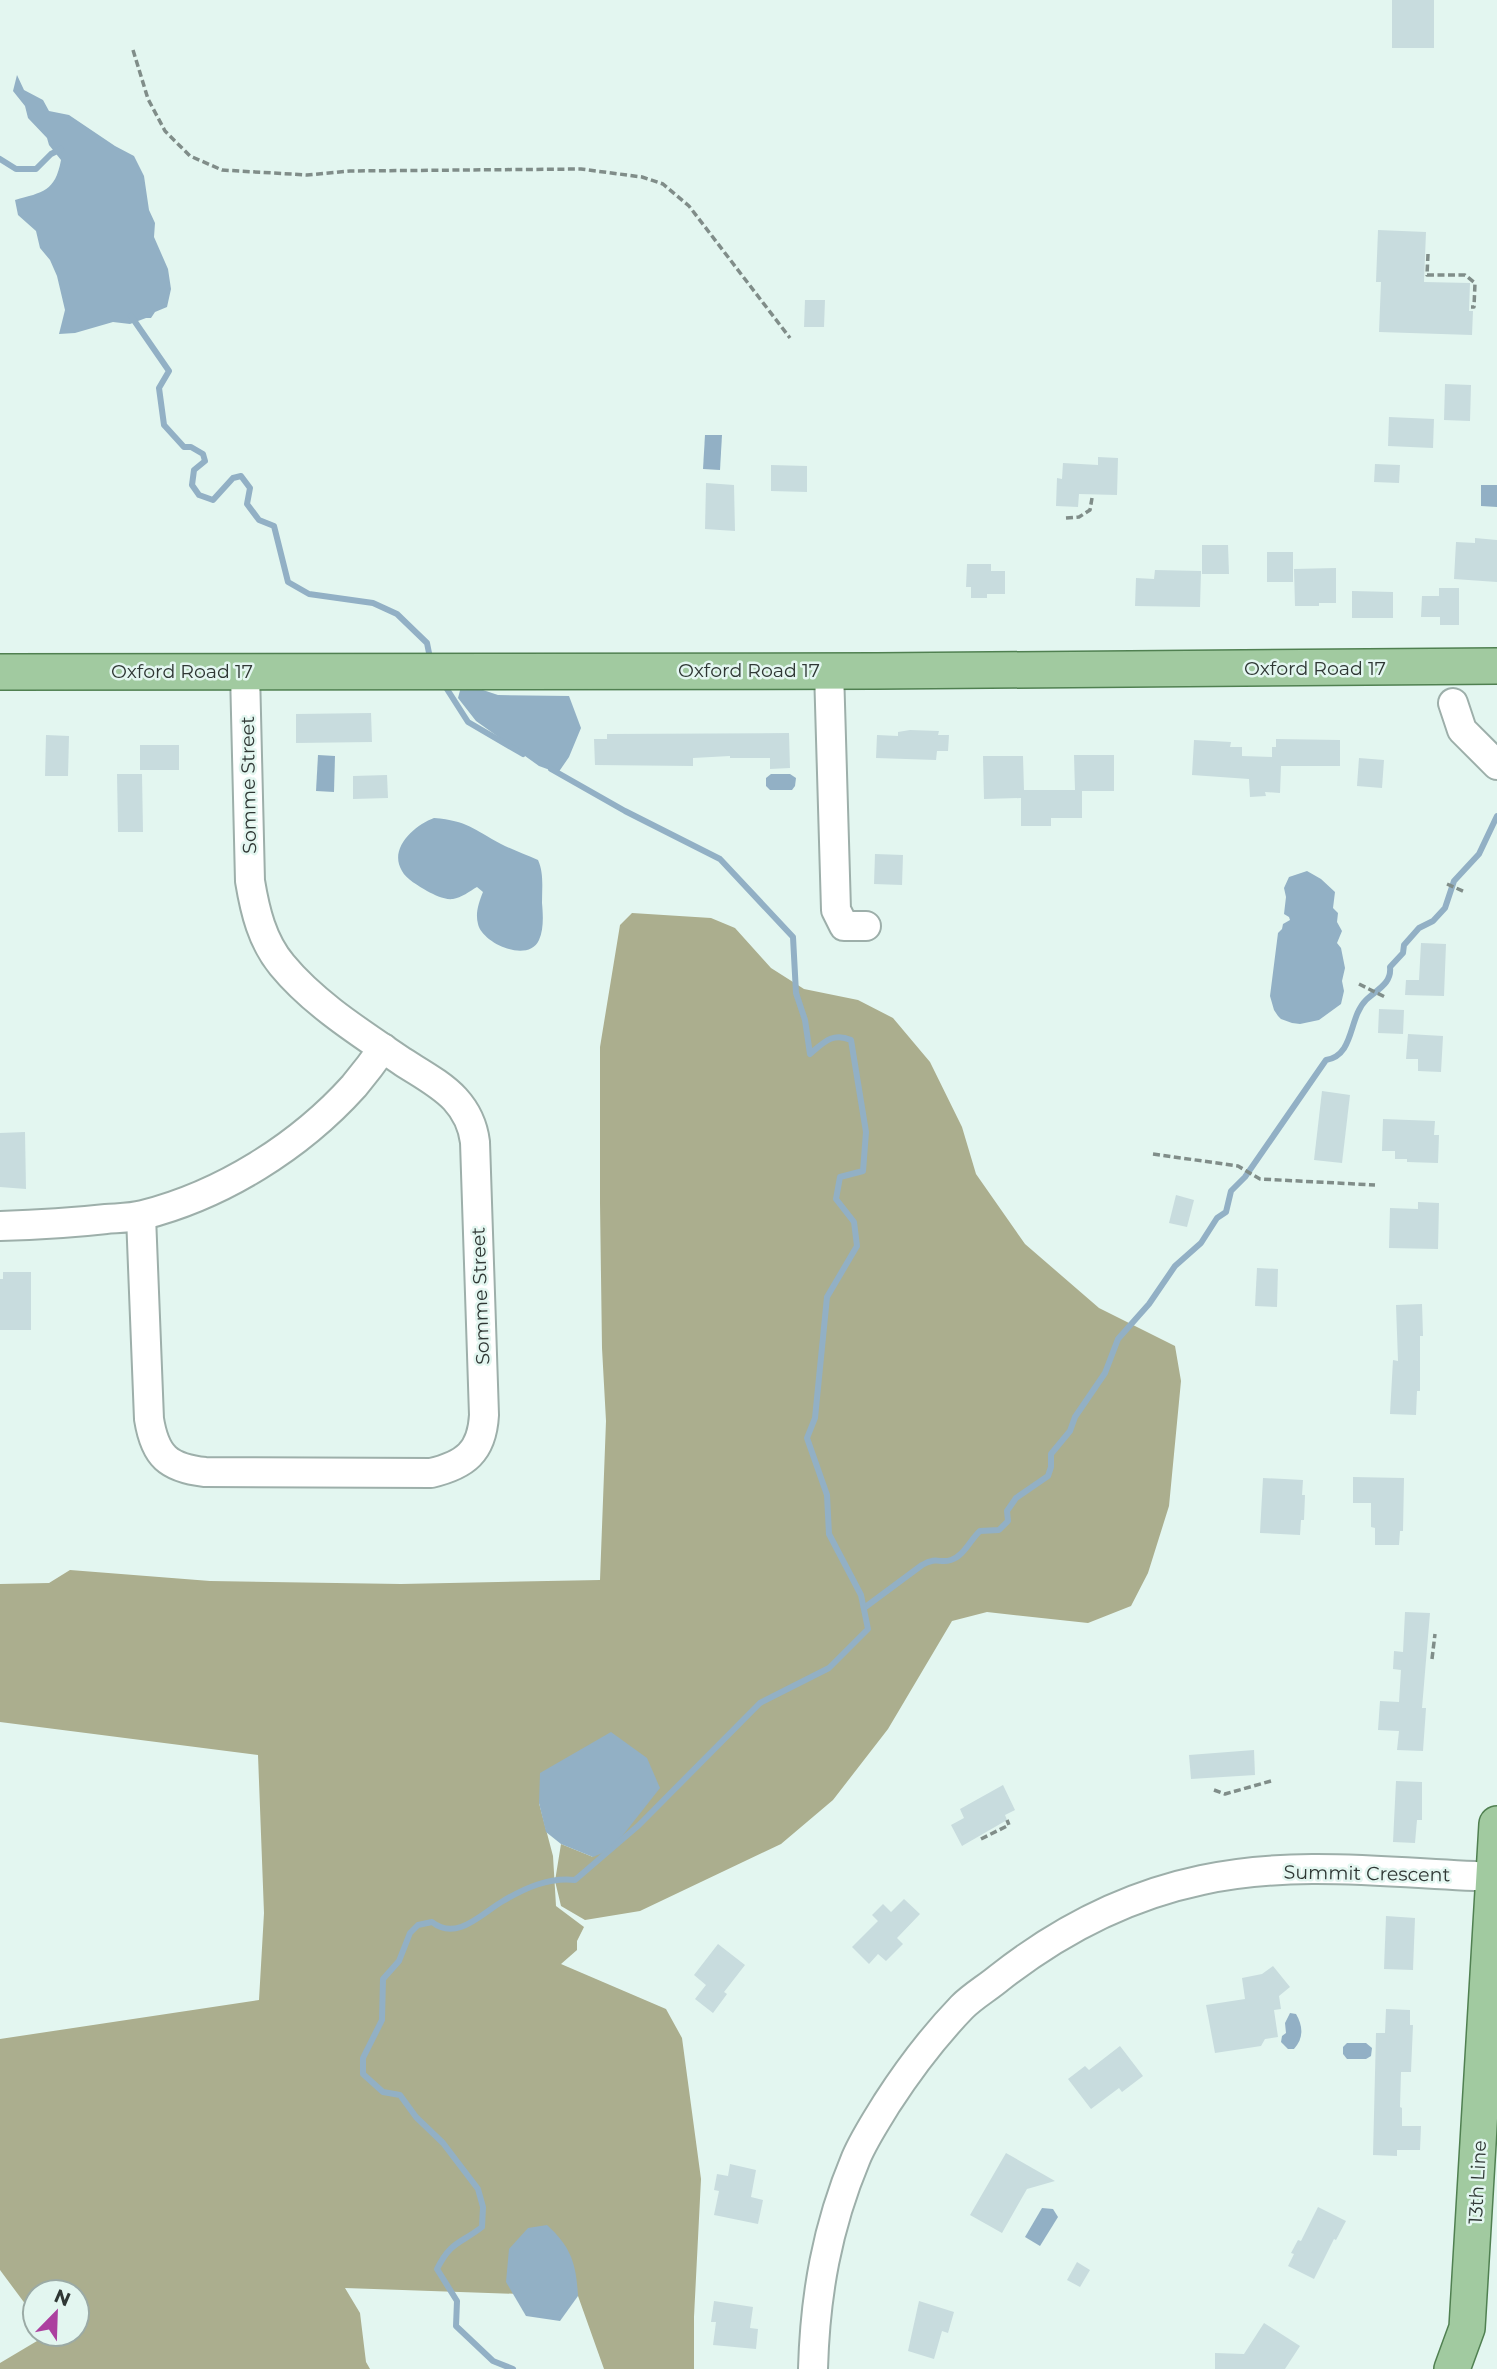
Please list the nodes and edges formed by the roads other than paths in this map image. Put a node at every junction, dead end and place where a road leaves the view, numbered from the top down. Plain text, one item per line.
1 (1497, 666) edge
2 (829, 670) junction
3 (245, 671) junction
4 (0, 672) edge
5 (1453, 703) dead end
6 (1497, 765) edge
7 (866, 926) dead end
8 (383, 1048) junction
9 (141, 1216) junction
10 (0, 1226) edge
11 (1497, 1824) edge
12 (1496, 1877) edge
13 (813, 2369) edge
14 (1452, 2369) edge

1 - 2 main road, Oxford Road 17
2 - 3 main road, Oxford Road 17
2 - 7 street
3 - 4 main road, Oxford Road 17
3 - 8 street, Somme Street
5 - 6 street
8 - 9 street
8 - 9 street, Somme Street
9 - 10 street
11 - 12 main road, 13th Line
12 - 13 street, Summit Crescent
12 - 14 main road, 13th Line

